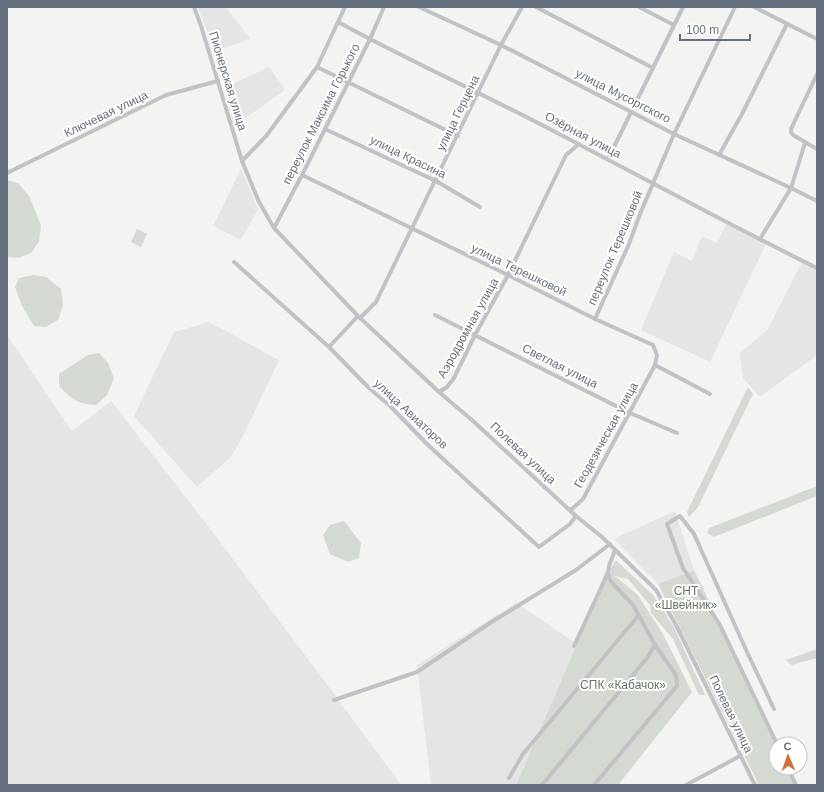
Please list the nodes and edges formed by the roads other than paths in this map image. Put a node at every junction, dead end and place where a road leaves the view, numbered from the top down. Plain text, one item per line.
1 (194, 7) edge
2 (345, 7) edge
3 (384, 7) edge
4 (420, 7) edge
5 (522, 7) edge
6 (536, 7) edge
7 (639, 7) edge
8 (683, 7) edge
9 (735, 7) edge
10 (754, 7) edge
11 (338, 22) junction
12 (787, 24) junction
13 (674, 25) junction
14 (370, 39) junction
15 (817, 39) edge
16 (501, 45) junction
17 (317, 67) junction
18 (653, 68) junction
19 (817, 74) edge
20 (218, 81) junction
21 (348, 82) junction
22 (479, 93) junction
23 (631, 111) junction
24 (325, 128) junction
25 (674, 134) junction
26 (458, 136) junction
27 (806, 143) junction
28 (579, 144) junction
29 (817, 148) edge
30 (719, 154) junction
31 (608, 159) junction
32 (242, 161) junction
33 (7, 173) edge
34 (302, 175) junction
35 (436, 181) junction
36 (652, 184) junction
37 (791, 188) junction
38 (817, 202) edge
39 (480, 207) dead end
40 (274, 228) junction
41 (412, 229) junction
42 (760, 239) junction
43 (234, 262) dead end
44 (817, 268) edge
45 (508, 274) junction
46 (435, 315) dead end
47 (359, 317) junction
48 (595, 319) junction
49 (475, 334) junction
50 (329, 347) junction
51 (655, 365) junction
52 (440, 392) junction
53 (710, 394) dead end
54 (630, 413) junction
55 (677, 433) dead end
56 (570, 509) junction
57 (576, 516) junction
58 (610, 544) junction
59 (616, 550) junction
60 (608, 573) junction
61 (638, 616) junction
62 (655, 645) junction
63 (574, 646) dead end
64 (334, 700) dead end
65 (774, 709) dead end
66 (773, 736) edge
67 (740, 756) junction
68 (509, 778) dead end
69 (542, 785) edge
70 (594, 785) edge
71 (686, 785) edge
72 (755, 785) edge

1 - 20 street, Пионерская улица
2 - 11 street
3 - 14 street, переулок Максима Горького
4 - 16 street, улица Мусоргского
5 - 16 street, улица Герцена
6 - 18 street
7 - 13 street
8 - 13 street
9 - 25 street, переулок Терешковой
10 - 12 street
11 - 14 street, Озёрная улица
11 - 17 street
12 - 15 street
12 - 30 street
13 - 18 street
14 - 21 street, переулок Максима Горького
14 - 22 street, Озёрная улица
16 - 22 street, улица Герцена
16 - 23 street, улица Мусоргского
17 - 21 street
17 - 32 street
18 - 23 street
19 - 27 street
20 - 32 street, Пионерская улица
20 - 33 street, Ключевая улица
21 - 24 street, переулок Максима Горького
21 - 26 street
22 - 26 street, улица Герцена
22 - 28 street, Озёрная улица
23 - 25 street, улица Мусоргского
23 - 31 street
24 - 34 street, переулок Максима Горького
24 - 35 street, улица Красина
25 - 30 street, улица Мусоргского
25 - 36 street, переулок Терешковой
26 - 35 street, улица Герцена
27 - 29 street
27 - 37 street
28 - 31 street, Озёрная улица
28 - 45 street, Аэродромная улица
30 - 37 street, улица Мусоргского
31 - 36 street, Озёрная улица
32 - 40 street, Полевая улица
34 - 40 street, переулок Максима Горького
34 - 41 street, улица Терешковой
35 - 39 street, улица Красина
35 - 41 street, улица Герцена
36 - 42 street, Озёрная улица
36 - 48 street, переулок Терешковой
37 - 38 street, улица Мусоргского
37 - 42 street
40 - 47 street, Полевая улица
41 - 45 street, улица Терешковой
41 - 47 street, улица Герцена
42 - 44 street, Озёрная улица
43 - 50 street, улица Авиаторов
45 - 48 street, улица Терешковой
45 - 49 street, Аэродромная улица
46 - 49 street, Светлая улица
47 - 50 street, улица Герцена
47 - 52 street, Полевая улица
48 - 51 street, улица Терешковой
49 - 52 street, Аэродромная улица
49 - 54 street, Светлая улица
50 - 57 street, улица Авиаторов
51 - 53 street
51 - 54 street, Геодезическая улица
52 - 56 street, Полевая улица
54 - 55 street, Светлая улица
54 - 56 street, Геодезическая улица
56 - 57 street, Полевая улица
57 - 58 street, Полевая улица
58 - 59 street, Полевая улица
58 - 64 street
59 - 60 street
59 - 67 street, Полевая улица
60 - 61 street
60 - 63 street
61 - 62 street
61 - 68 street
62 - 69 street
62 - 70 street
65 - 66 street
67 - 71 street
67 - 72 street, Полевая улица

